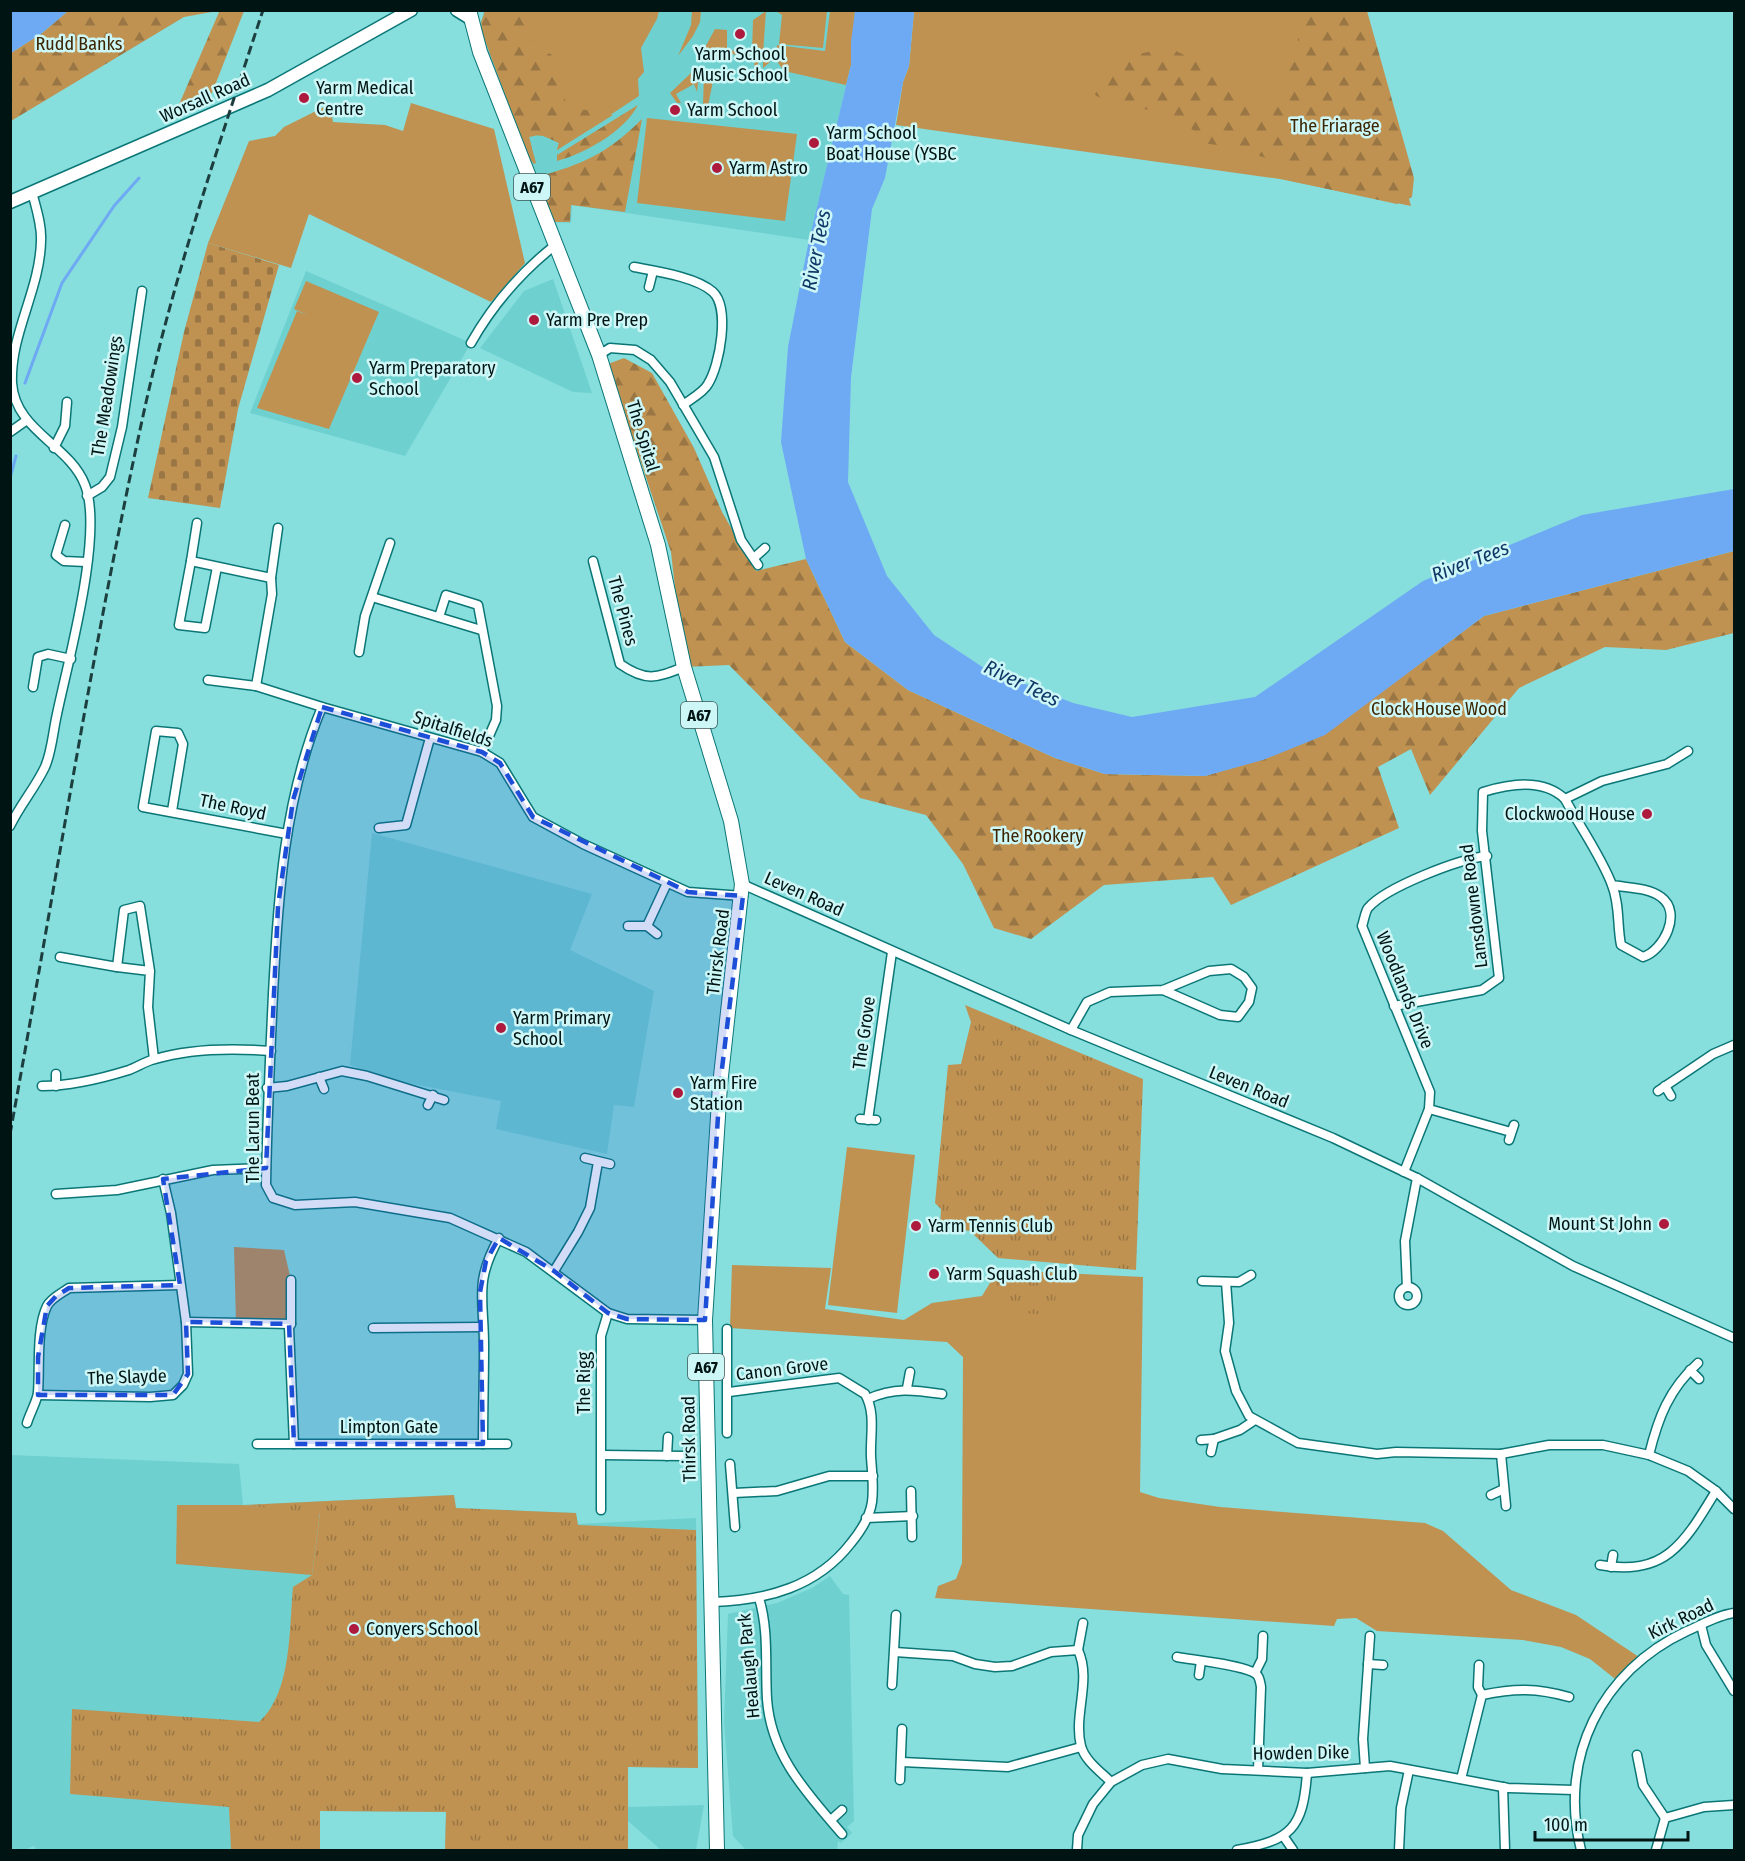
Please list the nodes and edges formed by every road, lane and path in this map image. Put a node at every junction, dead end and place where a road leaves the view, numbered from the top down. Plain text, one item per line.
1 (457, 10) edge
2 (411, 11) edge
3 (469, 14) edge
4 (32, 192) junction
5 (10, 202) edge
6 (554, 246) junction
7 (634, 267) dead end
8 (653, 271) junction
9 (649, 287) dead end
10 (142, 291) dead end
11 (471, 343) dead end
12 (599, 355) junction
13 (67, 402) dead end
14 (683, 405) junction
15 (27, 420) junction
16 (10, 432) edge
17 (54, 448) junction
18 (87, 496) junction
19 (197, 523) dead end
20 (64, 525) dead end
21 (278, 528) dead end
22 (390, 543) dead end
23 (765, 548) dead end
24 (191, 561) junction
25 (86, 562) junction
26 (605, 565) dead end
27 (217, 567) junction
28 (271, 578) junction
29 (372, 597) junction
30 (439, 617) junction
31 (481, 630) junction
32 (359, 652) dead end
33 (71, 659) junction
34 (684, 667) junction
35 (208, 680) dead end
36 (256, 686) junction
37 (33, 687) dead end
38 (322, 707) junction
39 (430, 738) junction
40 (1679, 746) dead end
41 (482, 752) junction
42 (1565, 799) junction
43 (172, 811) junction
44 (10, 826) edge
45 (379, 828) dead end
46 (287, 834) junction
47 (1486, 856) junction
48 (667, 883) junction
49 (1612, 885) junction
50 (742, 890) junction
51 (628, 926) dead end
52 (647, 926) junction
53 (657, 934) dead end
54 (892, 952) junction
55 (60, 957) dead end
56 (117, 967) junction
57 (150, 971) junction
58 (1163, 990) junction
59 (1394, 1006) junction
60 (1071, 1030) junction
61 (1734, 1045) edge
62 (271, 1052) junction
63 (154, 1059) junction
64 (56, 1074) dead end
65 (319, 1077) junction
66 (42, 1086) dead end
67 (56, 1086) junction
68 (267, 1088) junction
69 (324, 1089) dead end
70 (433, 1095) junction
71 (1671, 1096) dead end
72 (444, 1100) dead end
73 (428, 1105) dead end
74 (1429, 1108) junction
75 (868, 1120) dead end
76 (1511, 1132) dead end
77 (585, 1158) dead end
78 (598, 1162) junction
79 (610, 1164) dead end
80 (266, 1168) junction
81 (1404, 1172) junction
82 (1416, 1178) junction
83 (163, 1179) junction
84 (56, 1194) dead end
85 (499, 1238) junction
86 (554, 1270) junction
87 (1251, 1275) dead end
88 (291, 1280) dead end
89 (1202, 1281) dead end
90 (1226, 1282) junction
91 (180, 1285) junction
92 (1407, 1287) dead end
93 (608, 1313) junction
94 (705, 1320) junction
95 (186, 1322) junction
96 (291, 1324) junction
97 (482, 1327) junction
98 (373, 1328) dead end
99 (727, 1329) dead end
100 (1734, 1338) edge
101 (1698, 1363) dead end
102 (1690, 1370) junction
103 (910, 1372) dead end
104 (1699, 1379) dead end
105 (907, 1389) junction
106 (729, 1392) junction
107 (942, 1394) dead end
108 (38, 1395) junction
109 (868, 1399) junction
110 (1255, 1420) junction
111 (27, 1423) dead end
112 (727, 1433) dead end
113 (668, 1437) dead end
114 (1214, 1439) junction
115 (1201, 1440) dead end
116 (257, 1444) dead end
117 (294, 1444) junction
118 (483, 1444) junction
119 (507, 1444) dead end
120 (1210, 1452) dead end
121 (1501, 1454) junction
122 (603, 1455) junction
123 (667, 1455) junction
124 (1649, 1455) junction
125 (684, 1456) dead end
126 (730, 1464) dead end
127 (873, 1476) junction
128 (1504, 1489) junction
129 (911, 1491) dead end
130 (1716, 1491) junction
131 (734, 1493) junction
132 (1491, 1495) dead end
133 (1506, 1506) dead end
134 (1734, 1509) edge
135 (601, 1510) dead end
136 (913, 1516) junction
137 (866, 1518) junction
138 (735, 1527) dead end
139 (912, 1537) dead end
140 (1613, 1555) dead end
141 (1600, 1565) dead end
142 (1611, 1567) junction
143 (759, 1598) junction
144 (713, 1602) junction
145 (1734, 1613) edge
146 (897, 1615) dead end
147 (1083, 1623) dead end
148 (1701, 1624) junction
149 (1263, 1636) dead end
150 (1370, 1636) dead end
151 (1078, 1650) junction
152 (895, 1652) junction
153 (1177, 1657) dead end
154 (1201, 1661) junction
155 (1368, 1664) junction
156 (1383, 1665) dead end
157 (1479, 1665) dead end
158 (1255, 1673) junction
159 (1199, 1675) dead end
160 (892, 1685) dead end
161 (1734, 1691) edge
162 (1482, 1695) junction
163 (1569, 1697) dead end
164 (902, 1730) dead end
165 (1081, 1747) junction
166 (1637, 1755) dead end
167 (902, 1762) junction
168 (1365, 1768) junction
169 (1258, 1770) junction
170 (1409, 1770) junction
171 (1307, 1773) junction
172 (1461, 1779) junction
173 (900, 1780) dead end
174 (1111, 1782) junction
175 (1503, 1787) junction
176 (1574, 1791) junction
177 (1734, 1805) edge
178 (842, 1810) dead end
179 (1665, 1818) junction
180 (831, 1820) junction
181 (842, 1834) dead end
182 (1284, 1837) junction
183 (717, 1851) edge
184 (1077, 1851) edge
185 (1237, 1851) edge
186 (1293, 1851) edge
187 (1399, 1851) edge
188 (1505, 1851) edge
189 (1581, 1851) edge
190 (1656, 1851) edge

1 - 3 main road
2 - 4 main road, Worsall Road
3 - 6 main road, The Spital / A67
4 - 5 main road, Worsall Road
4 - 15 street, The Meadowings
6 - 11 street
6 - 12 main road, The Spital / A67
7 - 8 street
8 - 9 street
8 - 14 street
10 - 18 street, The Meadowings
12 - 14 street
12 - 34 main road, The Spital / A67
13 - 17 street
14 - 23 street
15 - 16 street
15 - 17 street, The Meadowings
17 - 18 street, The Meadowings
18 - 25 street, The Meadowings
19 - 24 street
20 - 25 street
21 - 28 street
22 - 29 street
24 - 27 street
24 - 27 street
25 - 33 street, The Meadowings
26 - 34 street, The Pines
27 - 28 street
28 - 36 street
29 - 30 street
29 - 32 street
30 - 31 street
30 - 31 street
31 - 41 street
33 - 37 street
33 - 44 street, The Meadowings
34 - 50 main road, The Spital / A67
35 - 36 street, Spitalfields
36 - 38 street, Spitalfields
38 - 39 street, Spitalfields
38 - 46 street, The Larun Beat
39 - 41 street, Spitalfields
39 - 45 street
40 - 42 street
41 - 48 street, Spitalfields
42 - 47 street, Lansdowne Road
42 - 49 street
43 - 43 street, The Royd
43 - 46 street, The Royd
46 - 62 street, The Larun Beat
47 - 59 street, Lansdowne Road
47 - 59 street, Woodlands Drive
48 - 50 street, Spitalfields
48 - 52 street
49 - 49 street
50 - 54 street, Leven Road
50 - 94 main road, Thirsk Road / A67
51 - 52 street
52 - 53 street
54 - 60 street, Leven Road
54 - 75 street, The Grove
55 - 56 street
56 - 57 street
56 - 57 street
57 - 63 street
58 - 58 street
58 - 60 street
59 - 74 street, Woodlands Drive
60 - 81 street, Leven Road
61 - 71 street
62 - 63 street
62 - 68 street, The Larun Beat
63 - 67 street
64 - 67 street
65 - 68 street
65 - 69 street
65 - 70 street
66 - 67 street
68 - 80 street, The Larun Beat
70 - 72 street
70 - 73 street
74 - 76 street
74 - 81 street, Woodlands Drive
77 - 78 street
78 - 79 street
78 - 86 street
80 - 83 street
80 - 85 street, The Larun Beat
81 - 82 street, Leven Road
82 - 92 street
82 - 100 street, Leven Road
83 - 84 street
83 - 91 street, The Slayde
85 - 86 street, The Larun Beat
85 - 97 street
86 - 93 street, The Larun Beat
87 - 90 street
88 - 96 street
89 - 90 street
90 - 110 street
91 - 95 street, The Slayde
91 - 108 street
93 - 94 street, The Larun Beat
93 - 122 street, The Rigg
94 - 144 main road, Thirsk Road / A67
95 - 96 street
95 - 108 street, The Slayde
96 - 117 street
97 - 98 street
97 - 118 street
99 - 106 street, Canon Grove
101 - 102 street
102 - 104 street
102 - 124 street
103 - 105 street
105 - 107 street
105 - 109 street
106 - 109 street, Canon Grove
106 - 112 street, Canon Grove
108 - 111 street
109 - 127 street
110 - 114 street
110 - 121 street
113 - 123 street
114 - 115 street
114 - 120 street
116 - 117 street, Limpton Gate
117 - 118 street, Limpton Gate
118 - 119 street, Limpton Gate
121 - 124 street
121 - 128 street
122 - 123 street
122 - 135 street, The Rigg
123 - 125 street
124 - 130 street
126 - 131 street
127 - 131 street
127 - 137 street
128 - 132 street
128 - 133 street
129 - 136 street
130 - 134 street
130 - 142 street
131 - 138 street
136 - 137 street
136 - 139 street
137 - 143 street
140 - 142 street
141 - 142 street
143 - 144 street
143 - 180 street, Healaugh Park
144 - 183 main road, Thirsk Road / A67
145 - 148 street, Kirk Road
146 - 152 street
147 - 151 street
148 - 161 street
148 - 176 street, Kirk Road
149 - 158 street
150 - 155 street
151 - 152 street
151 - 165 street
152 - 160 street
153 - 154 street
154 - 158 street
154 - 159 street
155 - 156 street
155 - 168 street
157 - 162 street
158 - 169 street
162 - 163 street
162 - 172 street
164 - 167 street
165 - 167 street
165 - 174 street
166 - 179 street
167 - 173 street
168 - 170 street, Howden Dike
168 - 171 street, Howden Dike
169 - 171 street, Howden Dike
169 - 174 street, Howden Dike
170 - 172 street, Howden Dike
170 - 187 street
171 - 182 street
172 - 175 street, Howden Dike
174 - 184 street, Howden Dike
175 - 176 street, Howden Dike
175 - 188 street
176 - 189 street, Kirk Road
177 - 179 street
178 - 180 street
179 - 190 street
180 - 181 street, Healaugh Park
182 - 185 street
182 - 186 street

